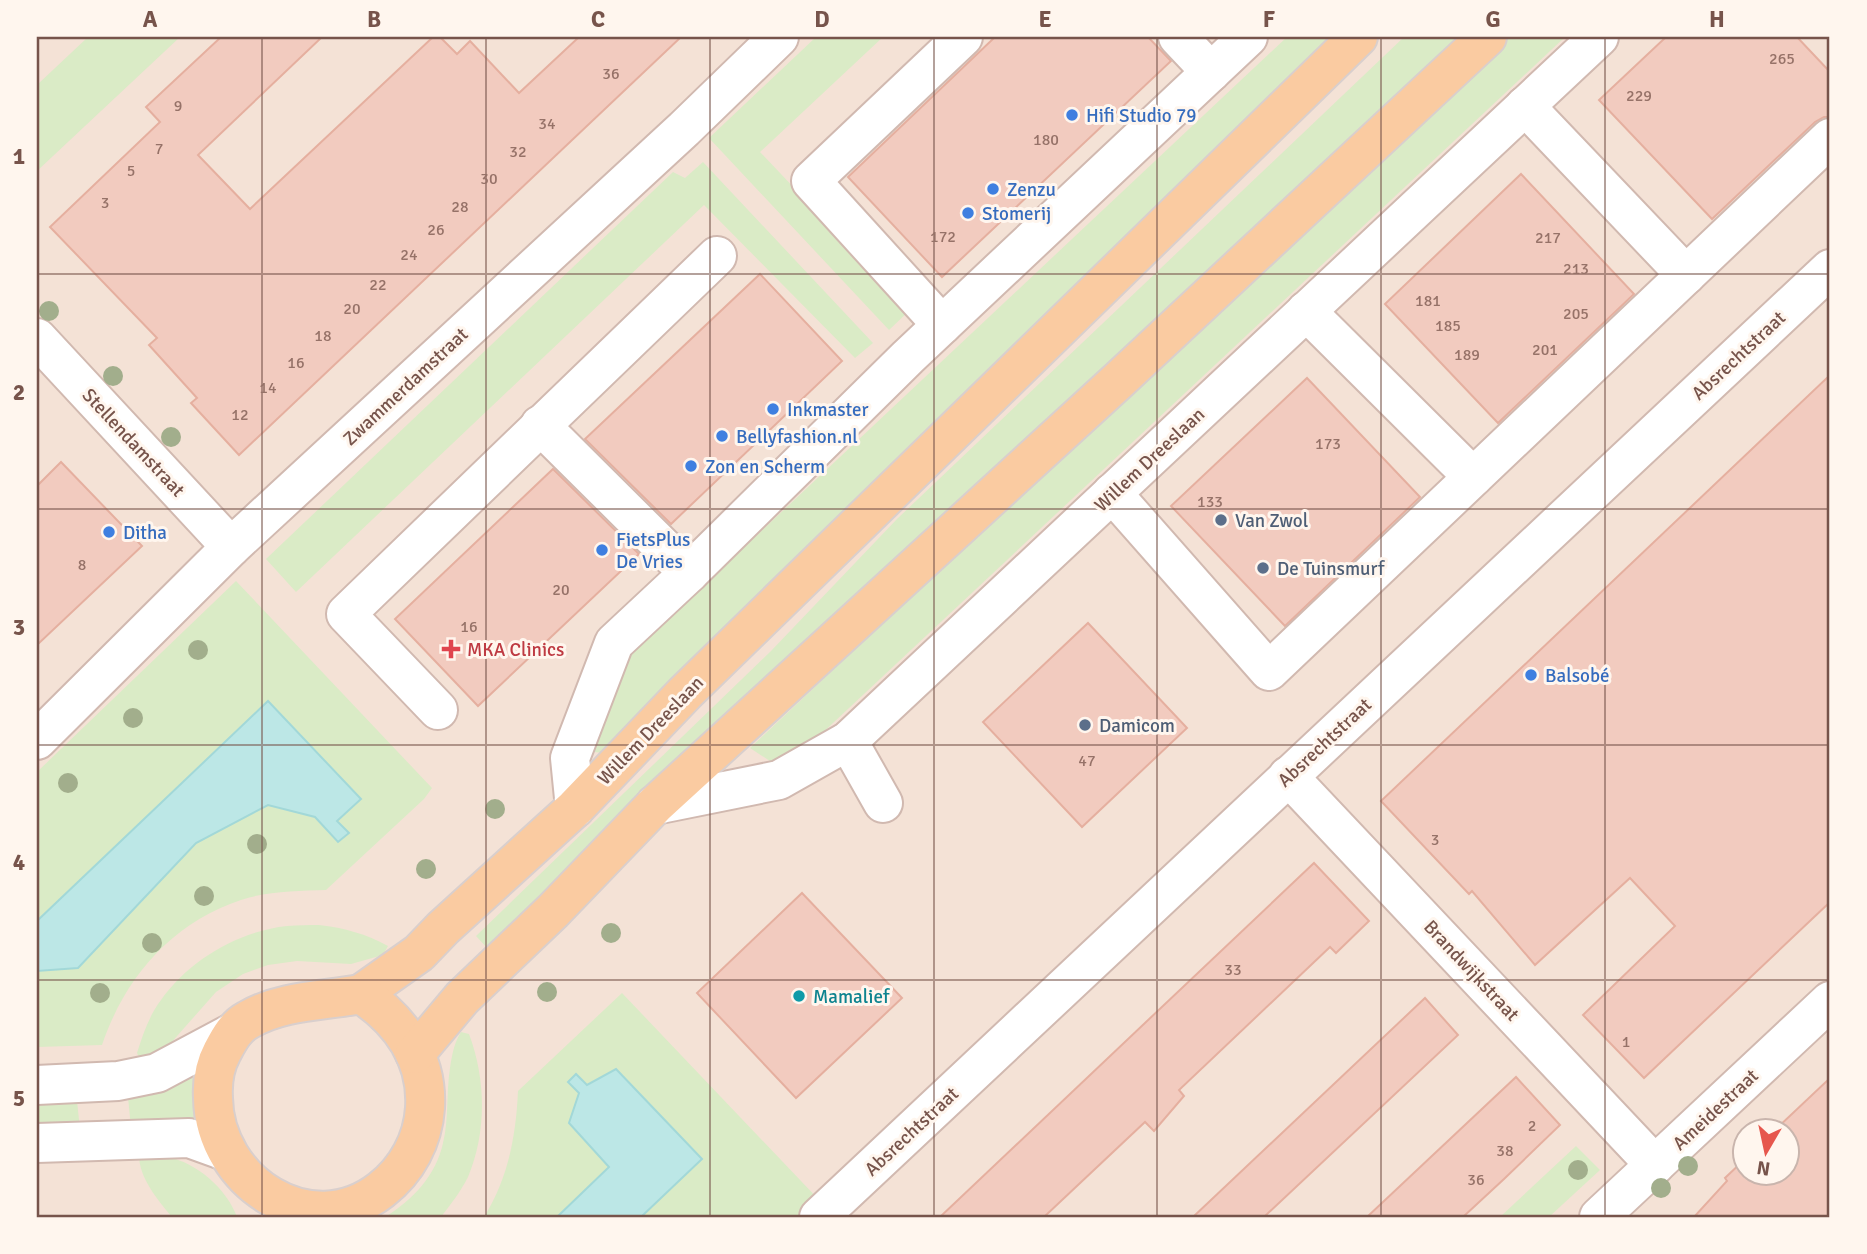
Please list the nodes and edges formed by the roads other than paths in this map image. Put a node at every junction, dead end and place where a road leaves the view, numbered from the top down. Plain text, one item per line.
1 (779, 37) edge
2 (963, 37) edge
3 (1178, 37) edge
4 (1248, 37) edge
5 (1358, 37) edge
6 (1487, 37) edge
7 (1600, 37) edge
8 (1211, 72) junction
9 (1525, 106) junction
10 (1830, 138) edge
11 (717, 256) dead end
12 (1830, 269) edge
13 (1686, 275) junction
14 (1307, 311) junction
15 (942, 325) junction
16 (37, 338) edge
17 (540, 425) junction
18 (1473, 477) junction
19 (1112, 493) junction
20 (231, 547) junction
21 (689, 573) junction
22 (438, 710) dead end
23 (37, 740) edge
24 (848, 741) junction
25 (1288, 775) junction
26 (883, 803) dead end
27 (655, 805) junction
28 (575, 808) junction
29 (361, 994) junction
30 (1830, 1001) edge
31 (232, 1033) junction
32 (415, 1054) junction
33 (37, 1085) edge
34 (37, 1143) edge
35 (225, 1151) junction
36 (1656, 1165) junction
37 (259, 1203) edge
38 (342, 1214) edge
39 (819, 1217) edge
40 (1599, 1217) edge

1 - 20 street, Zwammerdamstraat
2 - 15 street
3 - 8 street
4 - 8 street, Willem Dreeslaan
5 - 28 main road, Willem Dreeslaan
6 - 27 main road
7 - 9 street, Willem Dreeslaan
8 - 15 street, Willem Dreeslaan
9 - 13 street
9 - 14 street, Willem Dreeslaan
10 - 13 street
11 - 17 street
12 - 25 street, Absrechtstraat
13 - 18 street
14 - 18 street
14 - 19 street, Willem Dreeslaan
15 - 21 street, Willem Dreeslaan
16 - 20 street, Stellendamstraat
17 - 21 street
17 - 22 street
18 - 19 street
19 - 24 street, Willem Dreeslaan
20 - 23 street, Zwammerdamstraat
21 - 28 street, Willem Dreeslaan
24 - 26 street
24 - 27 street, Willem Dreeslaan
25 - 36 street, Brandwijkstraat
25 - 39 street, Absrechtstraat
27 - 32 main road
28 - 29 main road, Willem Dreeslaan
29 - 31 main road
29 - 32 main road
30 - 36 street, Ameidestraat
31 - 33 street
31 - 35 main road
32 - 38 main road
34 - 35 street
35 - 37 main road
36 - 40 street, Ameidestraat
37 - 38 main road

